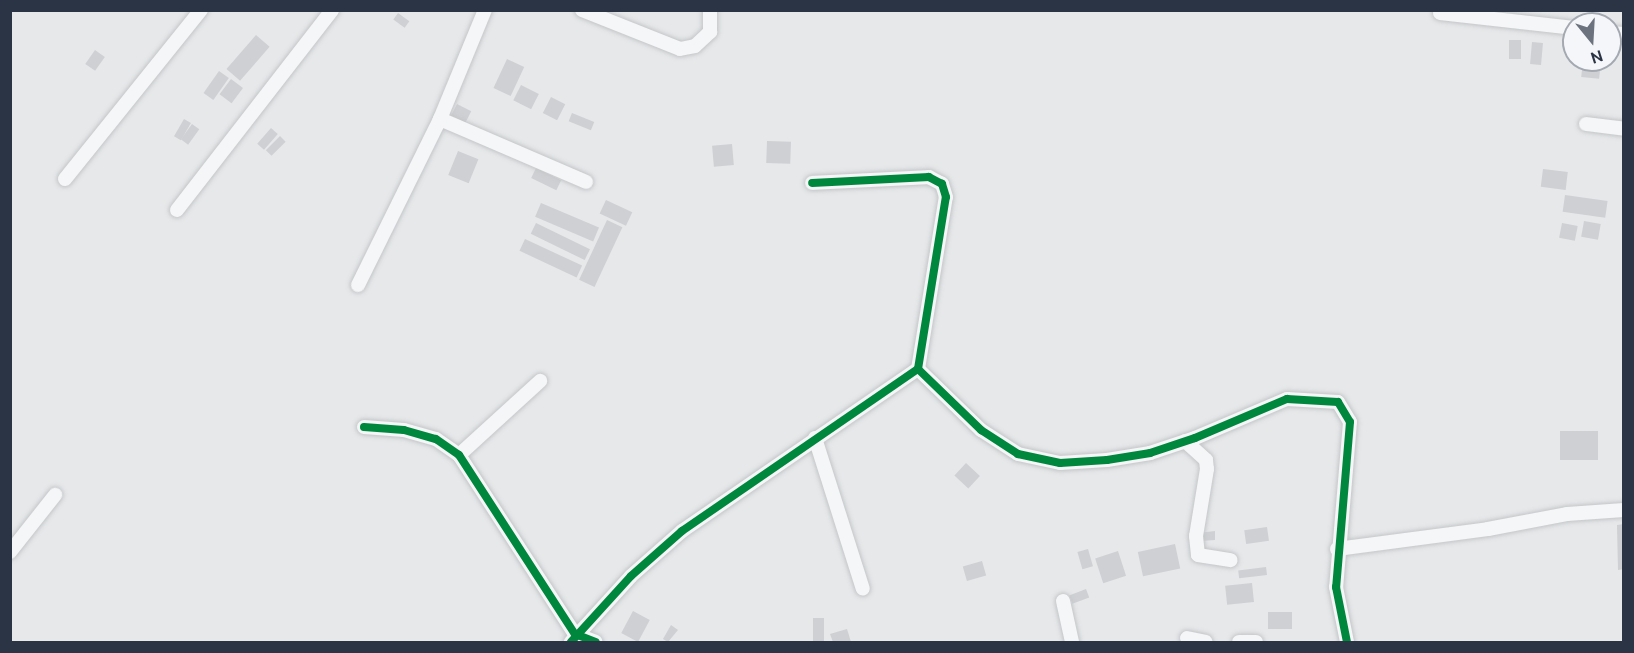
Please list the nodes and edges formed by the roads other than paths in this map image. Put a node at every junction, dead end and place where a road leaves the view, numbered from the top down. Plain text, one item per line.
1 (201, 10) edge
2 (332, 10) edge
3 (485, 10) edge
4 (582, 10) edge
5 (711, 10) edge
6 (1440, 13) dead end
7 (1562, 27) edge
8 (440, 119) junction
9 (1586, 124) dead end
10 (1623, 129) edge
11 (65, 179) dead end
12 (586, 182) dead end
13 (812, 183) dead end
14 (177, 210) dead end
15 (358, 285) dead end
16 (918, 369) junction
17 (540, 381) dead end
18 (364, 427) dead end
19 (815, 438) junction
20 (1185, 441) junction
21 (459, 455) junction
22 (55, 495) dead end
23 (1623, 510) edge
24 (1338, 549) junction
25 (10, 552) edge
26 (1231, 560) dead end
27 (863, 589) dead end
28 (1063, 601) dead end
29 (573, 638) edge
30 (1186, 638) dead end
31 (596, 642) edge
32 (1072, 642) edge
33 (1206, 642) edge
34 (1239, 642) edge
35 (1256, 642) edge
36 (1347, 642) edge

1 - 11 street
2 - 14 street
3 - 8 street
4 - 5 street
6 - 7 street
8 - 12 street
8 - 15 street
9 - 10 street
13 - 16 street
16 - 19 street
16 - 20 street
17 - 21 street
18 - 21 street
19 - 27 street
19 - 29 street
20 - 24 street
20 - 26 street
21 - 29 street
22 - 25 street
23 - 24 street
24 - 36 street
28 - 32 street
29 - 31 street
30 - 33 street
34 - 35 street

